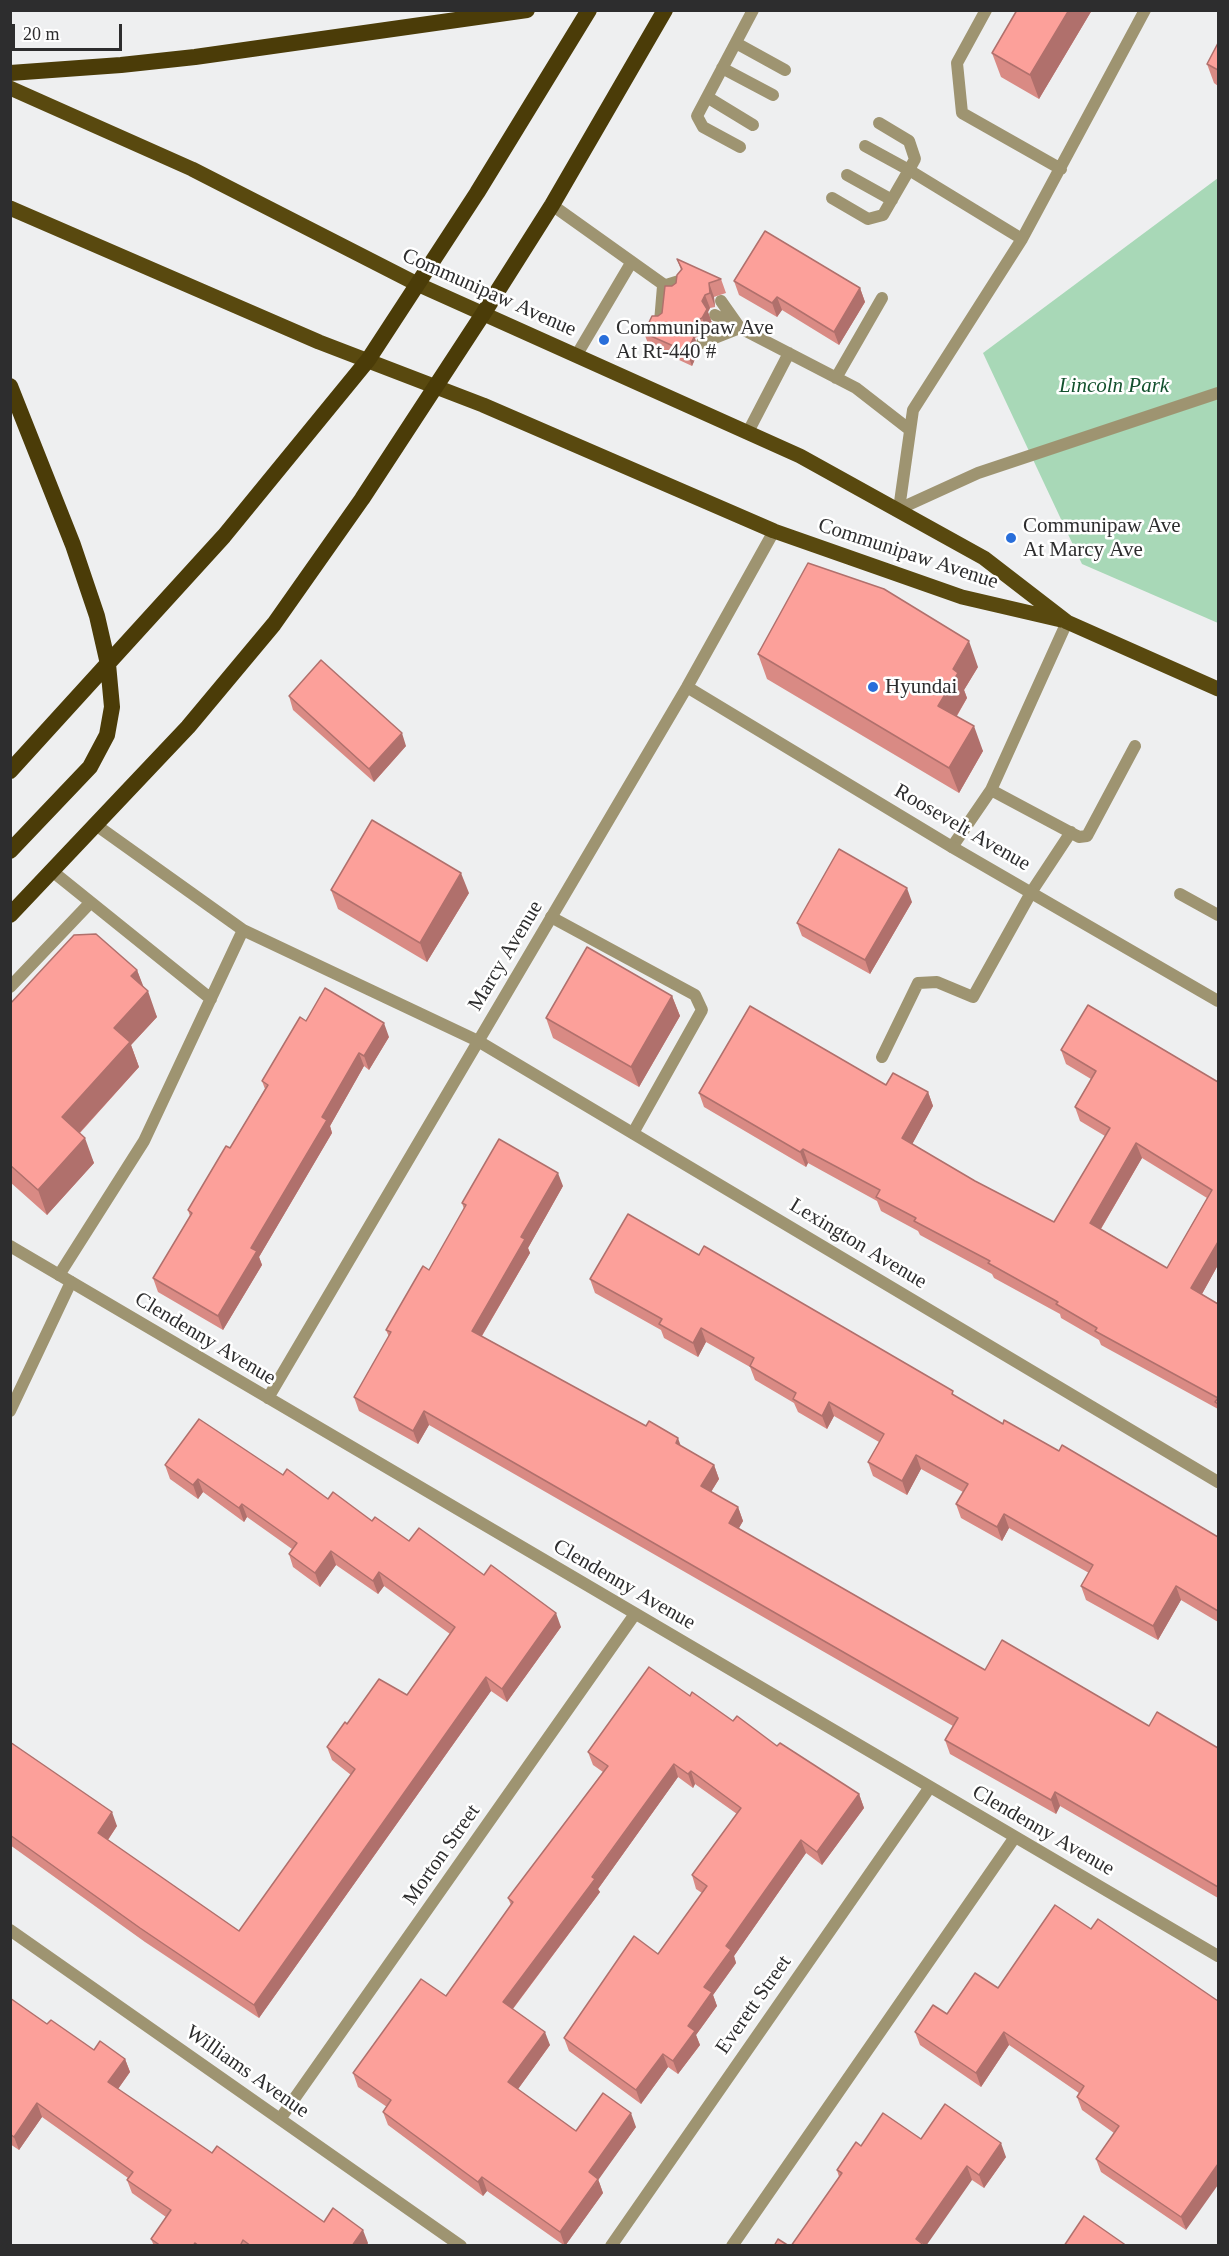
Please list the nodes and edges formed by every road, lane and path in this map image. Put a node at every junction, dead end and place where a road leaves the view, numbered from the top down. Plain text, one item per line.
1 (526, 10) edge
2 (589, 10) edge
3 (665, 10) edge
4 (753, 10) edge
5 (986, 10) edge
6 (1145, 10) edge
7 (736, 43) junction
8 (722, 68) junction
9 (785, 70) dead end
10 (10, 73) edge
11 (10, 88) edge
12 (773, 95) dead end
13 (707, 97) junction
14 (879, 123) dead end
15 (753, 125) dead end
16 (865, 146) dead end
17 (740, 147) dead end
18 (1061, 169) junction
19 (909, 170) junction
20 (847, 175) dead end
21 (832, 198) dead end
22 (892, 200) junction
23 (552, 205) junction
24 (10, 208) edge
25 (1022, 239) junction
26 (631, 263) junction
27 (417, 284) junction
28 (882, 298) dead end
29 (721, 301) dead end
30 (483, 314) junction
31 (715, 315) dead end
32 (660, 322) edge
33 (740, 327) junction
34 (702, 343) dead end
35 (789, 353) junction
36 (576, 356) junction
37 (368, 360) junction
38 (836, 378) junction
39 (10, 386) edge
40 (437, 387) junction
41 (1218, 393) edge
42 (910, 430) junction
43 (748, 432) junction
44 (899, 509) junction
45 (774, 531) junction
46 (1067, 621) junction
47 (108, 663) junction
48 (687, 687) junction
49 (1218, 689) edge
50 (1135, 746) dead end
51 (10, 771) edge
52 (991, 789) junction
53 (96, 825) junction
54 (1071, 831) junction
55 (952, 847) junction
56 (10, 851) edge
57 (52, 871) junction
58 (1032, 891) junction
59 (1180, 894) dead end
60 (90, 903) junction
61 (10, 915) edge
62 (1218, 915) edge
63 (551, 917) junction
64 (243, 930) junction
65 (10, 987) edge
66 (211, 999) junction
67 (1218, 1001) edge
68 (478, 1041) junction
69 (882, 1057) dead end
70 (633, 1133) junction
71 (10, 1246) edge
72 (59, 1275) junction
73 (71, 1282) junction
74 (268, 1398) junction
75 (10, 1411) edge
76 (1218, 1482) edge
77 (635, 1614) junction
78 (930, 1787) junction
79 (1016, 1837) junction
80 (10, 1930) edge
81 (1218, 1956) edge
82 (280, 2119) junction
83 (461, 2246) edge
84 (611, 2246) edge
85 (732, 2246) edge

1 - 10 highway
2 - 27 highway
3 - 23 highway
4 - 7 street
5 - 18 street
6 - 18 street
7 - 8 street
7 - 9 street
8 - 12 street
8 - 13 street
11 - 27 main road, Communipaw Avenue
13 - 15 street
13 - 17 street
14 - 19 street
16 - 19 street
18 - 25 street
19 - 22 street
19 - 25 street
20 - 22 street
21 - 22 street
23 - 26 street
23 - 30 highway
24 - 37 main road, Communipaw Avenue
25 - 42 street
26 - 32 street
26 - 36 street
27 - 30 main road, Communipaw Avenue
27 - 37 highway
28 - 38 street
29 - 33 street
30 - 36 main road, Communipaw Avenue
30 - 40 highway
31 - 33 street
33 - 34 street
33 - 35 street
35 - 38 street
35 - 43 street
36 - 43 main road, Communipaw Avenue
37 - 40 main road, Communipaw Avenue
37 - 47 highway
38 - 42 street
39 - 47 highway
40 - 45 main road, Communipaw Avenue
40 - 53 highway
41 - 44 street
42 - 44 street
43 - 44 main road, Communipaw Avenue
44 - 46 main road, Communipaw Avenue
45 - 46 main road, Communipaw Avenue
45 - 48 street, Marcy Avenue
46 - 49 main road, Communipaw Avenue
46 - 52 street
47 - 51 highway
47 - 56 highway
48 - 55 street, Roosevelt Avenue
48 - 63 street, Marcy Avenue
50 - 54 street
52 - 54 street
52 - 55 street
53 - 57 highway
53 - 64 street, Lexington Avenue
54 - 58 street
55 - 58 street, Roosevelt Avenue
57 - 60 street
57 - 61 highway
58 - 67 street, Roosevelt Avenue
58 - 69 street
59 - 62 street
60 - 65 street
60 - 66 street
63 - 68 street, Marcy Avenue
63 - 70 street
64 - 66 street
64 - 68 street, Lexington Avenue
66 - 72 street
68 - 70 street, Lexington Avenue
68 - 74 street, Marcy Avenue
70 - 76 street, Lexington Avenue
71 - 72 street, Clendenny Avenue
72 - 73 street, Clendenny Avenue
73 - 74 street, Clendenny Avenue
73 - 75 street
74 - 77 street, Clendenny Avenue
77 - 78 street, Clendenny Avenue
77 - 82 street, Morton Street
78 - 79 street, Clendenny Avenue
78 - 84 street, Everett Street
79 - 81 street, Clendenny Avenue
79 - 85 street
80 - 82 street, Williams Avenue
82 - 83 street, Williams Avenue

